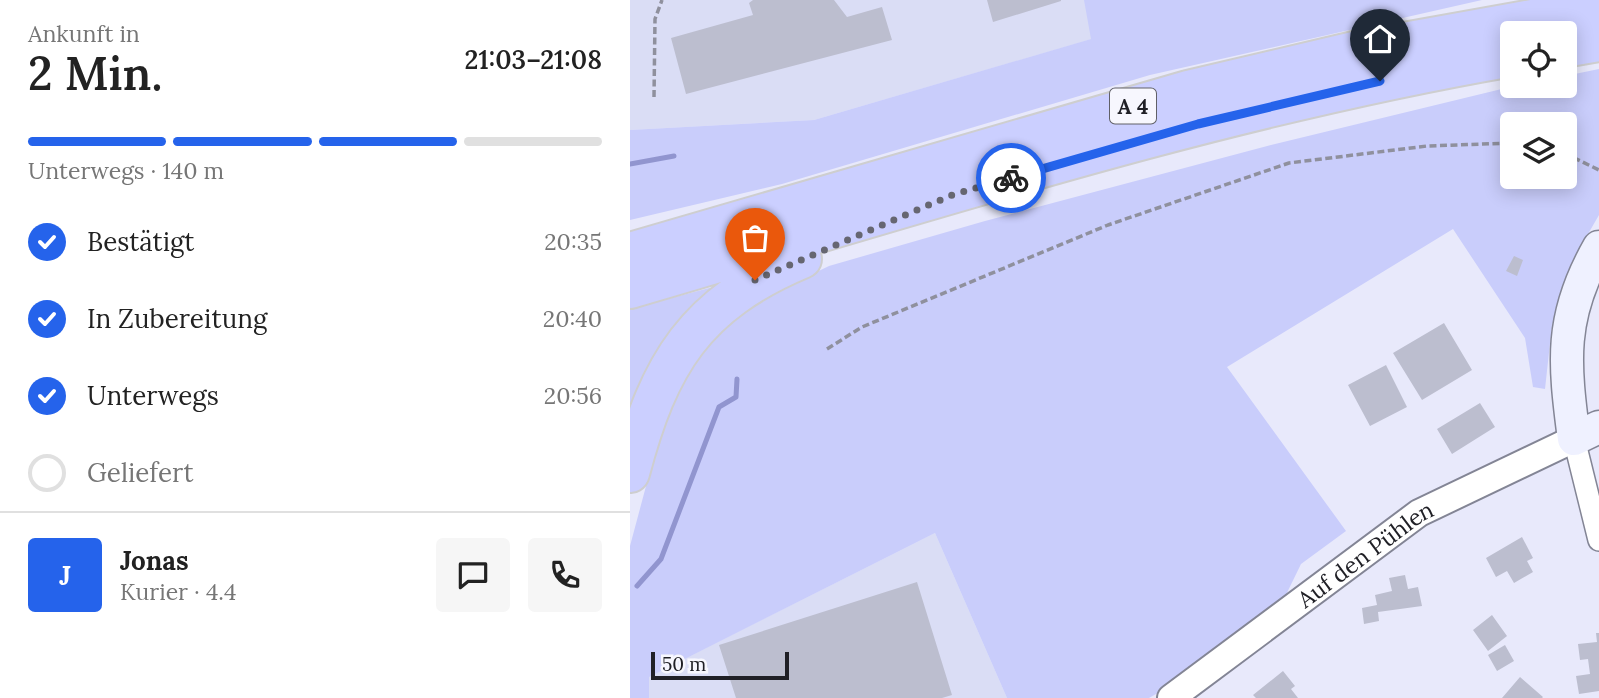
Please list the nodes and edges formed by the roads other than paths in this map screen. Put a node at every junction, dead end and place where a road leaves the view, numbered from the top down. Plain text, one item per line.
1 (1599, 7) edge
2 (1599, 42) edge
3 (1577, 46) edge
4 (1500, 59) edge
5 (952, 195) junction
6 (1599, 247) edge
7 (630, 252) edge
8 (630, 289) edge
9 (1587, 433) edge
10 (630, 472) edge
11 (1599, 540) edge
12 (1171, 698) edge

1 - 7 highway, A 4
2 - 3 highway
4 - 5 highway, A 4
5 - 8 highway, A 4
5 - 10 highway
6 - 9 main road
9 - 11 street
9 - 12 street, Auf den Pühlen

